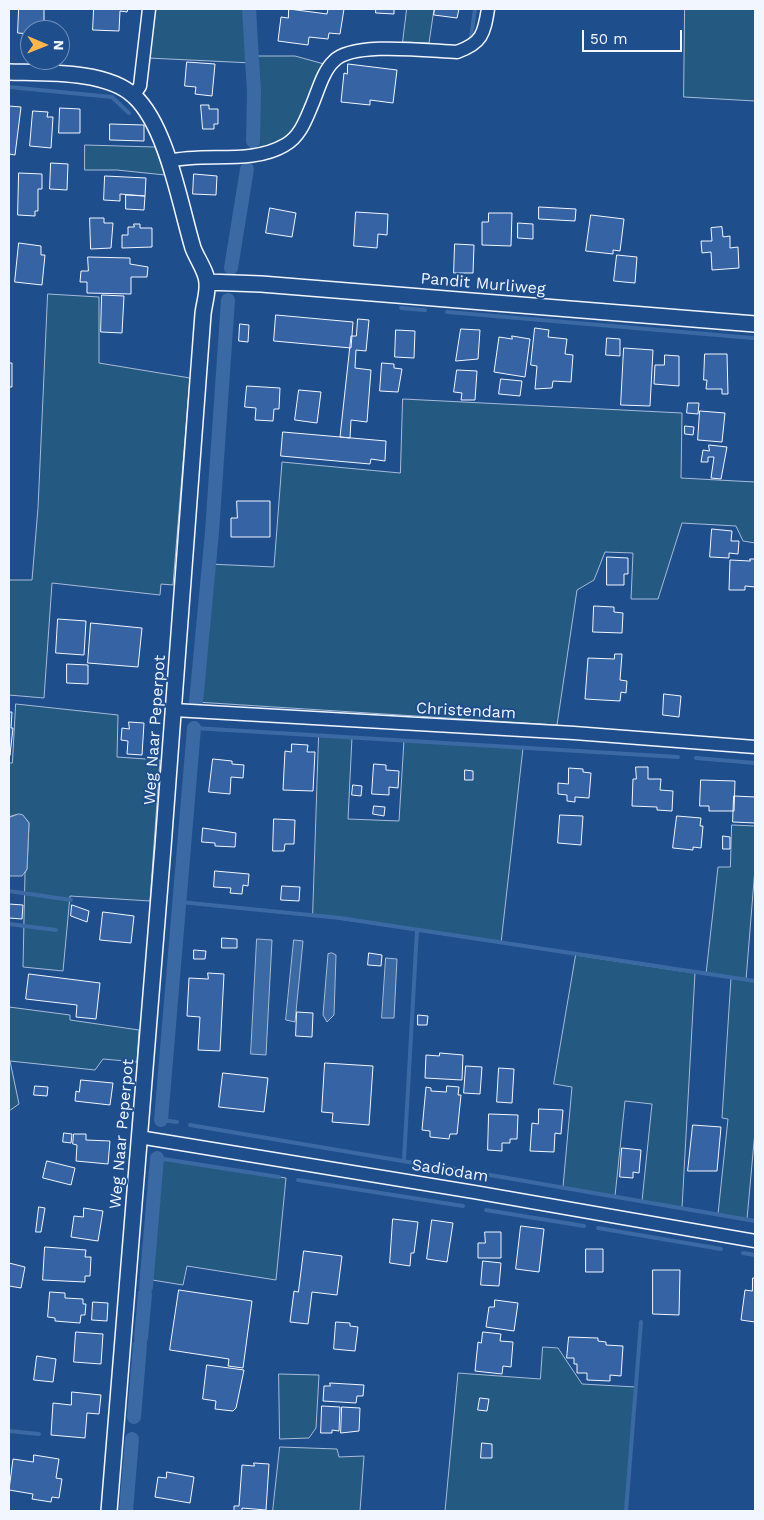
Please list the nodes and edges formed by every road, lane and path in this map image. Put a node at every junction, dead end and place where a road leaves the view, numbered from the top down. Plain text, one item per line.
1 (149, 9) edge
2 (488, 9) edge
3 (9, 72) edge
4 (134, 95) junction
5 (169, 161) junction
6 (207, 282) junction
7 (755, 324) edge
8 (174, 710) junction
9 (755, 747) edge
10 (139, 1137) junction
11 (755, 1241) edge
12 (109, 1511) edge

1 - 4 street
2 - 5 street
3 - 4 street, Weg Naar Peperpot
4 - 5 street, Weg Naar Peperpot
5 - 6 street, Weg Naar Peperpot
6 - 7 street, Pandit Murliweg
6 - 8 street, Weg Naar Peperpot
8 - 9 street, Christendam
8 - 10 street, Weg Naar Peperpot
10 - 11 street, Sadiodam
10 - 12 street, Weg Naar Peperpot

